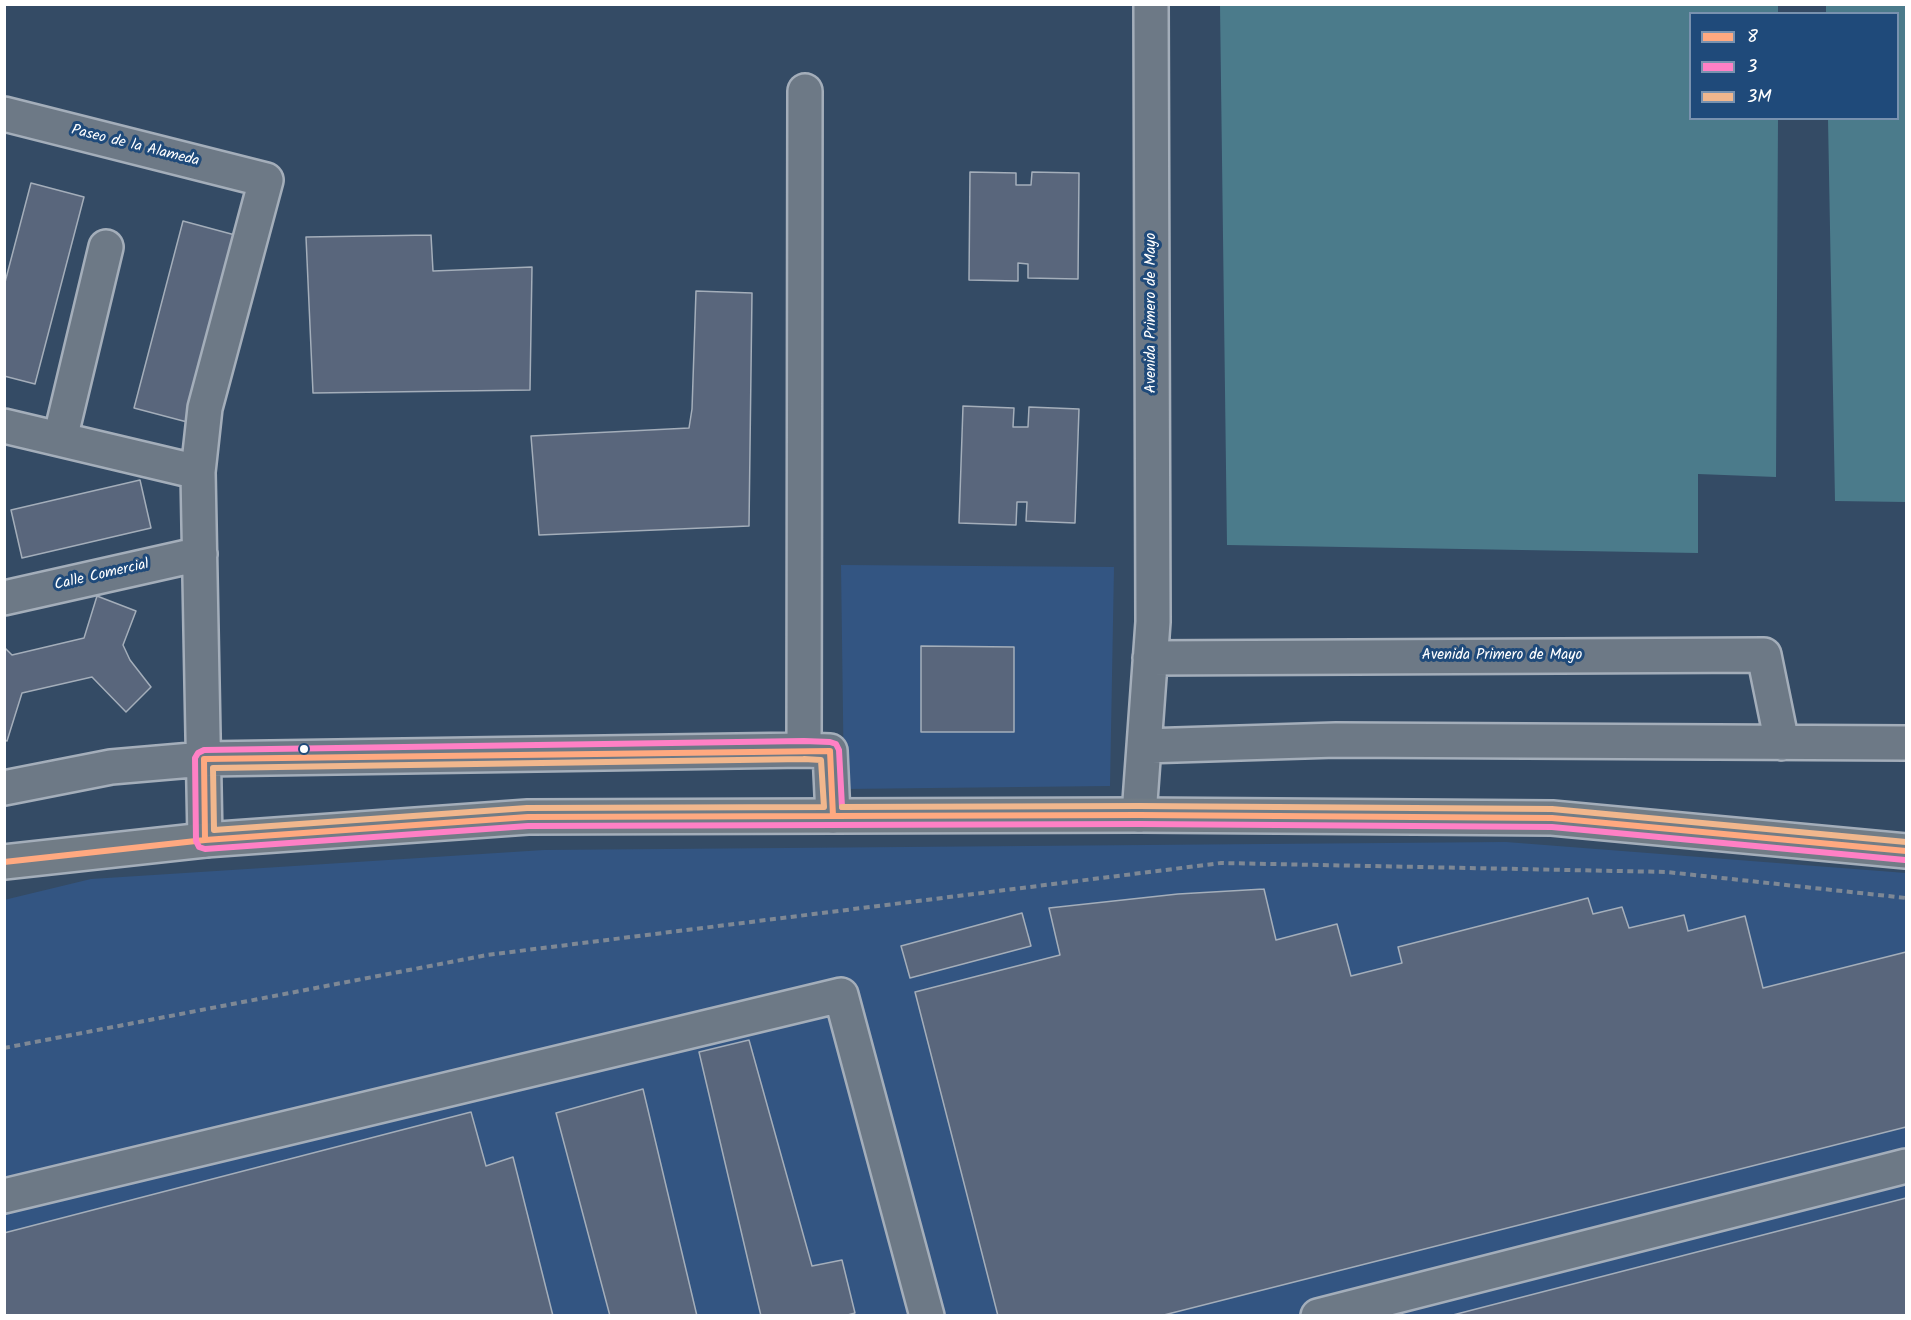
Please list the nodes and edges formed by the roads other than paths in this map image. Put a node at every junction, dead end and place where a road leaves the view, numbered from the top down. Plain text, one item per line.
1 (1151, 4) edge
2 (805, 91) dead end
3 (4, 114) edge
4 (106, 247) dead end
5 (4, 426) edge
6 (60, 439) junction
7 (198, 472) junction
8 (200, 554) junction
9 (4, 598) edge
10 (1150, 658) junction
11 (1782, 742) junction
12 (1906, 742) edge
13 (1144, 746) junction
14 (804, 750) junction
15 (204, 759) junction
16 (4, 788) edge
17 (1139, 815) junction
18 (833, 816) junction
19 (206, 840) junction
20 (1906, 851) edge
21 (4, 862) edge
22 (1906, 1166) edge
23 (4, 1196) edge
24 (927, 1316) edge
25 (1318, 1316) edge

1 - 10 street, Avenida Primero de Mayo
2 - 14 street
3 - 7 street, Paseo de la Alameda
4 - 6 street
5 - 6 street
6 - 7 street
7 - 8 street
8 - 9 street, Calle Comercial
8 - 15 street
10 - 11 street, Avenida Primero de Mayo
10 - 13 street, Avenida Primero de Mayo
11 - 12 street
11 - 13 street
13 - 17 street, Avenida Primero de Mayo
14 - 15 street
14 - 18 street
15 - 16 street
15 - 19 street
17 - 18 main road
17 - 20 main road
18 - 19 main road
19 - 21 main road
22 - 25 street
23 - 24 street

